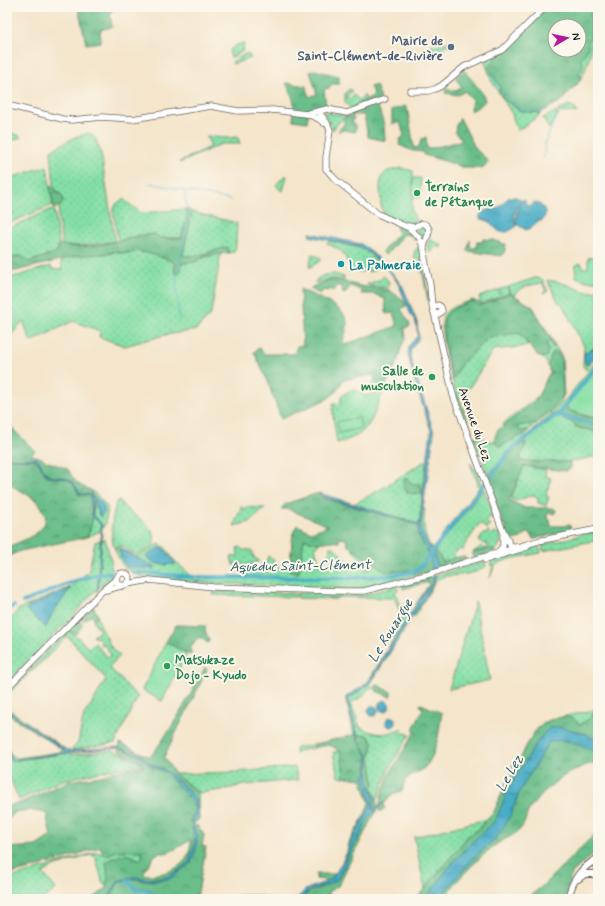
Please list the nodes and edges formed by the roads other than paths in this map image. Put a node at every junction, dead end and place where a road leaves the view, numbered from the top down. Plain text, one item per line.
1 (545, 7) edge
2 (410, 91) dead end
3 (385, 99) dead end
4 (7, 105) edge
5 (320, 113) junction
6 (407, 226) junction
7 (417, 226) junction
8 (417, 235) junction
9 (426, 237) junction
10 (424, 249) junction
11 (435, 309) junction
12 (438, 328) junction
13 (598, 527) edge
14 (566, 535) junction
15 (507, 548) junction
16 (497, 554) junction
17 (128, 575) junction
18 (116, 579) junction
19 (148, 580) junction
20 (128, 584) junction
21 (122, 586) junction
22 (102, 591) junction
23 (7, 688) edge
24 (598, 858) edge
25 (598, 873) edge
26 (571, 888) junction
27 (568, 899) edge

1 - 2 street
3 - 5 street
4 - 5 street
5 - 6 street
6 - 7 street
6 - 8 street
7 - 8 street
7 - 9 street
8 - 9 street
8 - 10 street
9 - 10 street
10 - 11 street, Avenue du Lez
11 - 12 street, Avenue du Lez
11 - 12 street, Avenue du Lez
12 - 15 street, Avenue du Lez
13 - 14 street
14 - 15 street
14 - 15 street
15 - 16 street
15 - 16 street
16 - 19 street
17 - 18 street
17 - 19 street
17 - 20 street
18 - 21 street
18 - 22 street
19 - 20 street
20 - 21 street
21 - 22 street
22 - 23 street
24 - 25 main road
24 - 26 main road
25 - 26 main road
26 - 27 main road

